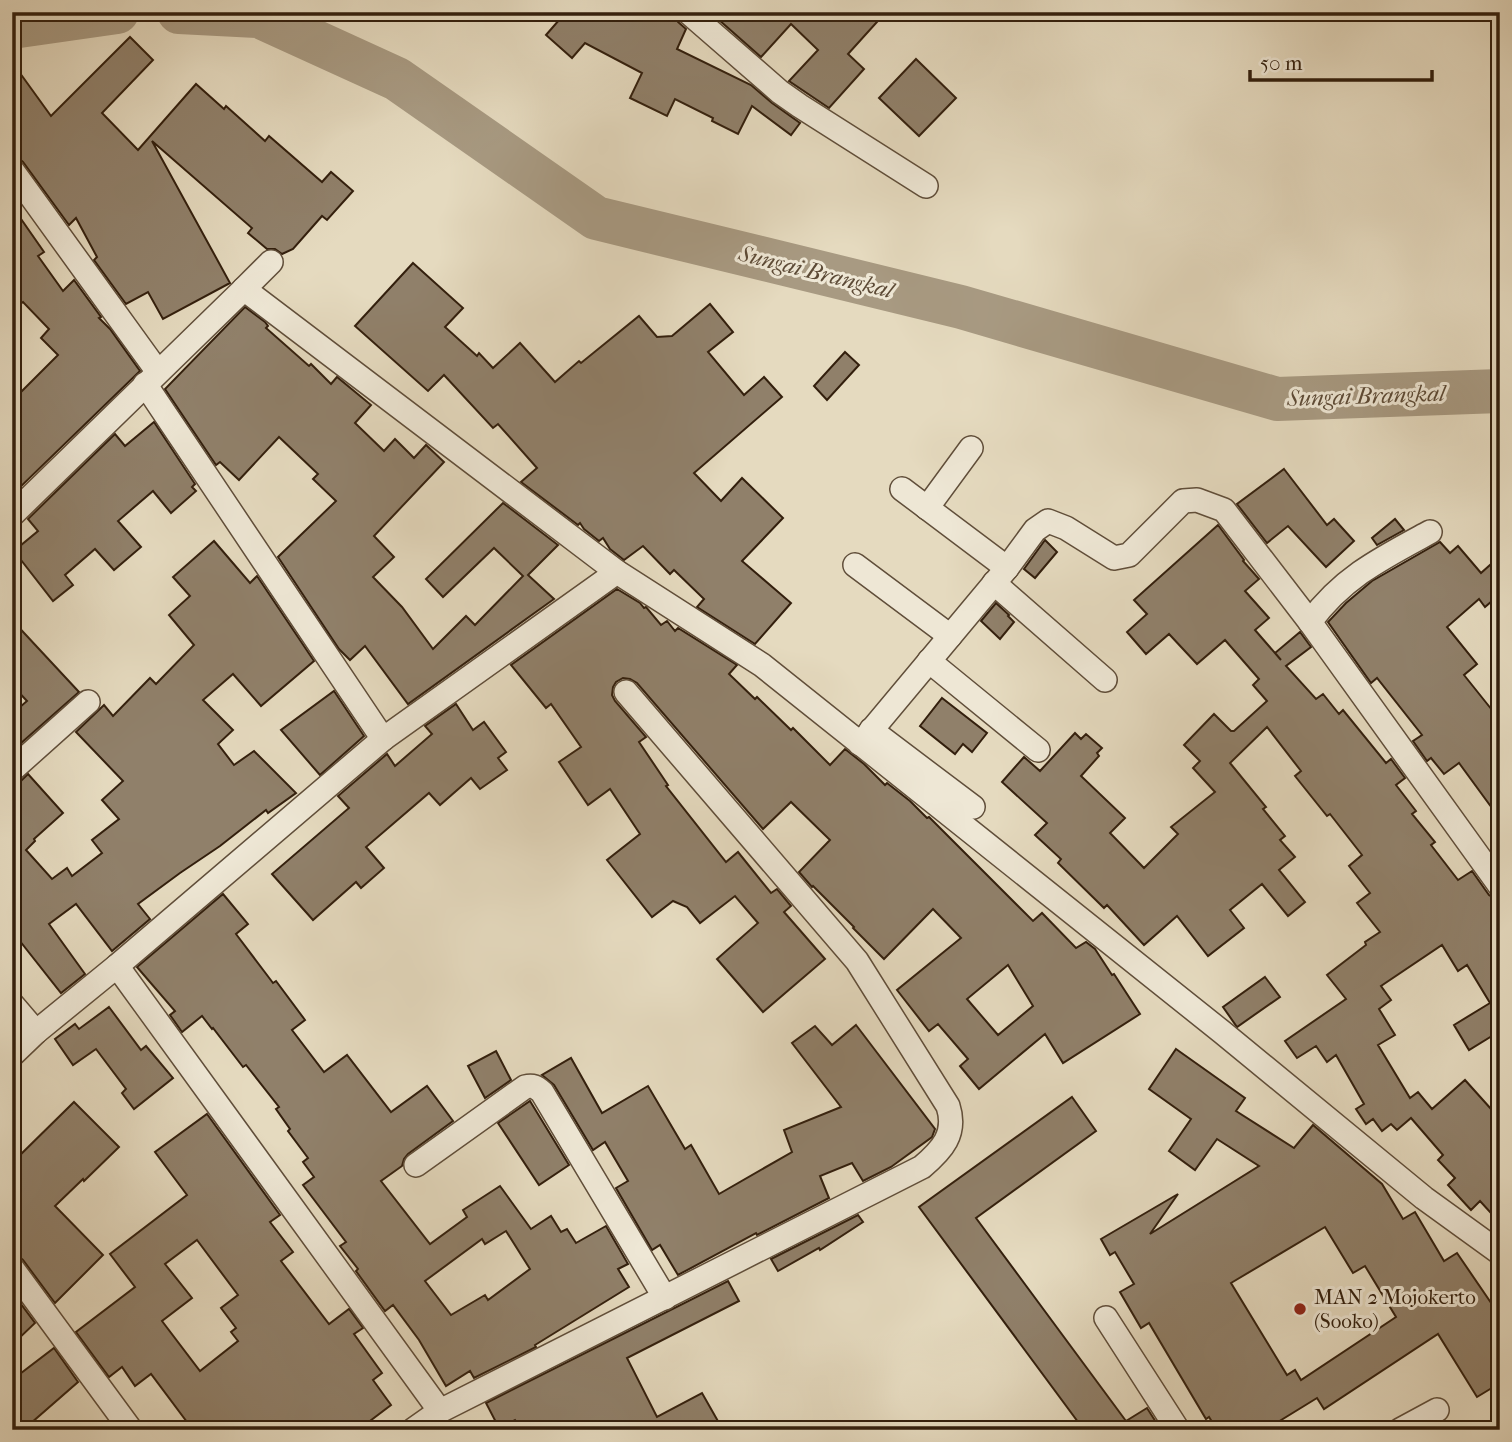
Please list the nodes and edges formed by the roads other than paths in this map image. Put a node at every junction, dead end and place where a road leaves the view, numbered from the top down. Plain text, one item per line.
1 (688, 12) edge
2 (12, 170) edge
3 (926, 186) dead end
4 (271, 262) dead end
5 (244, 289) junction
6 (152, 378) junction
7 (971, 447) dead end
8 (902, 489) dead end
9 (927, 508) junction
10 (12, 515) edge
11 (1430, 532) dead end
12 (855, 565) dead end
13 (617, 572) junction
14 (1001, 575) junction
15 (1310, 622) junction
16 (950, 636) junction
17 (929, 661) junction
18 (1105, 680) dead end
19 (626, 692) dead end
20 (88, 702) dead end
21 (865, 737) junction
22 (383, 739) junction
23 (1038, 750) dead end
24 (12, 770) edge
25 (973, 807) dead end
26 (1496, 873) edge
27 (117, 966) junction
28 (12, 1004) edge
29 (36, 1032) junction
30 (12, 1055) edge
31 (416, 1165) dead end
32 (1500, 1254) edge
33 (12, 1268) edge
34 (665, 1298) junction
35 (1106, 1318) dead end
36 (1437, 1410) dead end
37 (440, 1411) junction
38 (131, 1430) edge
39 (413, 1430) edge
40 (1178, 1430) edge
41 (1400, 1430) edge

1 - 3 street
2 - 6 street
4 - 5 street
5 - 6 street
5 - 13 street
6 - 10 street
6 - 22 street
7 - 9 street
8 - 9 street
9 - 14 street
11 - 15 street
12 - 16 street
13 - 21 street
13 - 22 street
14 - 15 street
14 - 16 street
14 - 18 street
15 - 26 street
16 - 17 street
17 - 21 street
17 - 23 street
19 - 34 street
20 - 24 street
21 - 25 street
21 - 32 street
22 - 27 street
27 - 29 street
27 - 37 street
28 - 29 street
29 - 30 street
31 - 34 street
33 - 38 street
34 - 37 street
35 - 40 street
36 - 41 street
37 - 39 street

